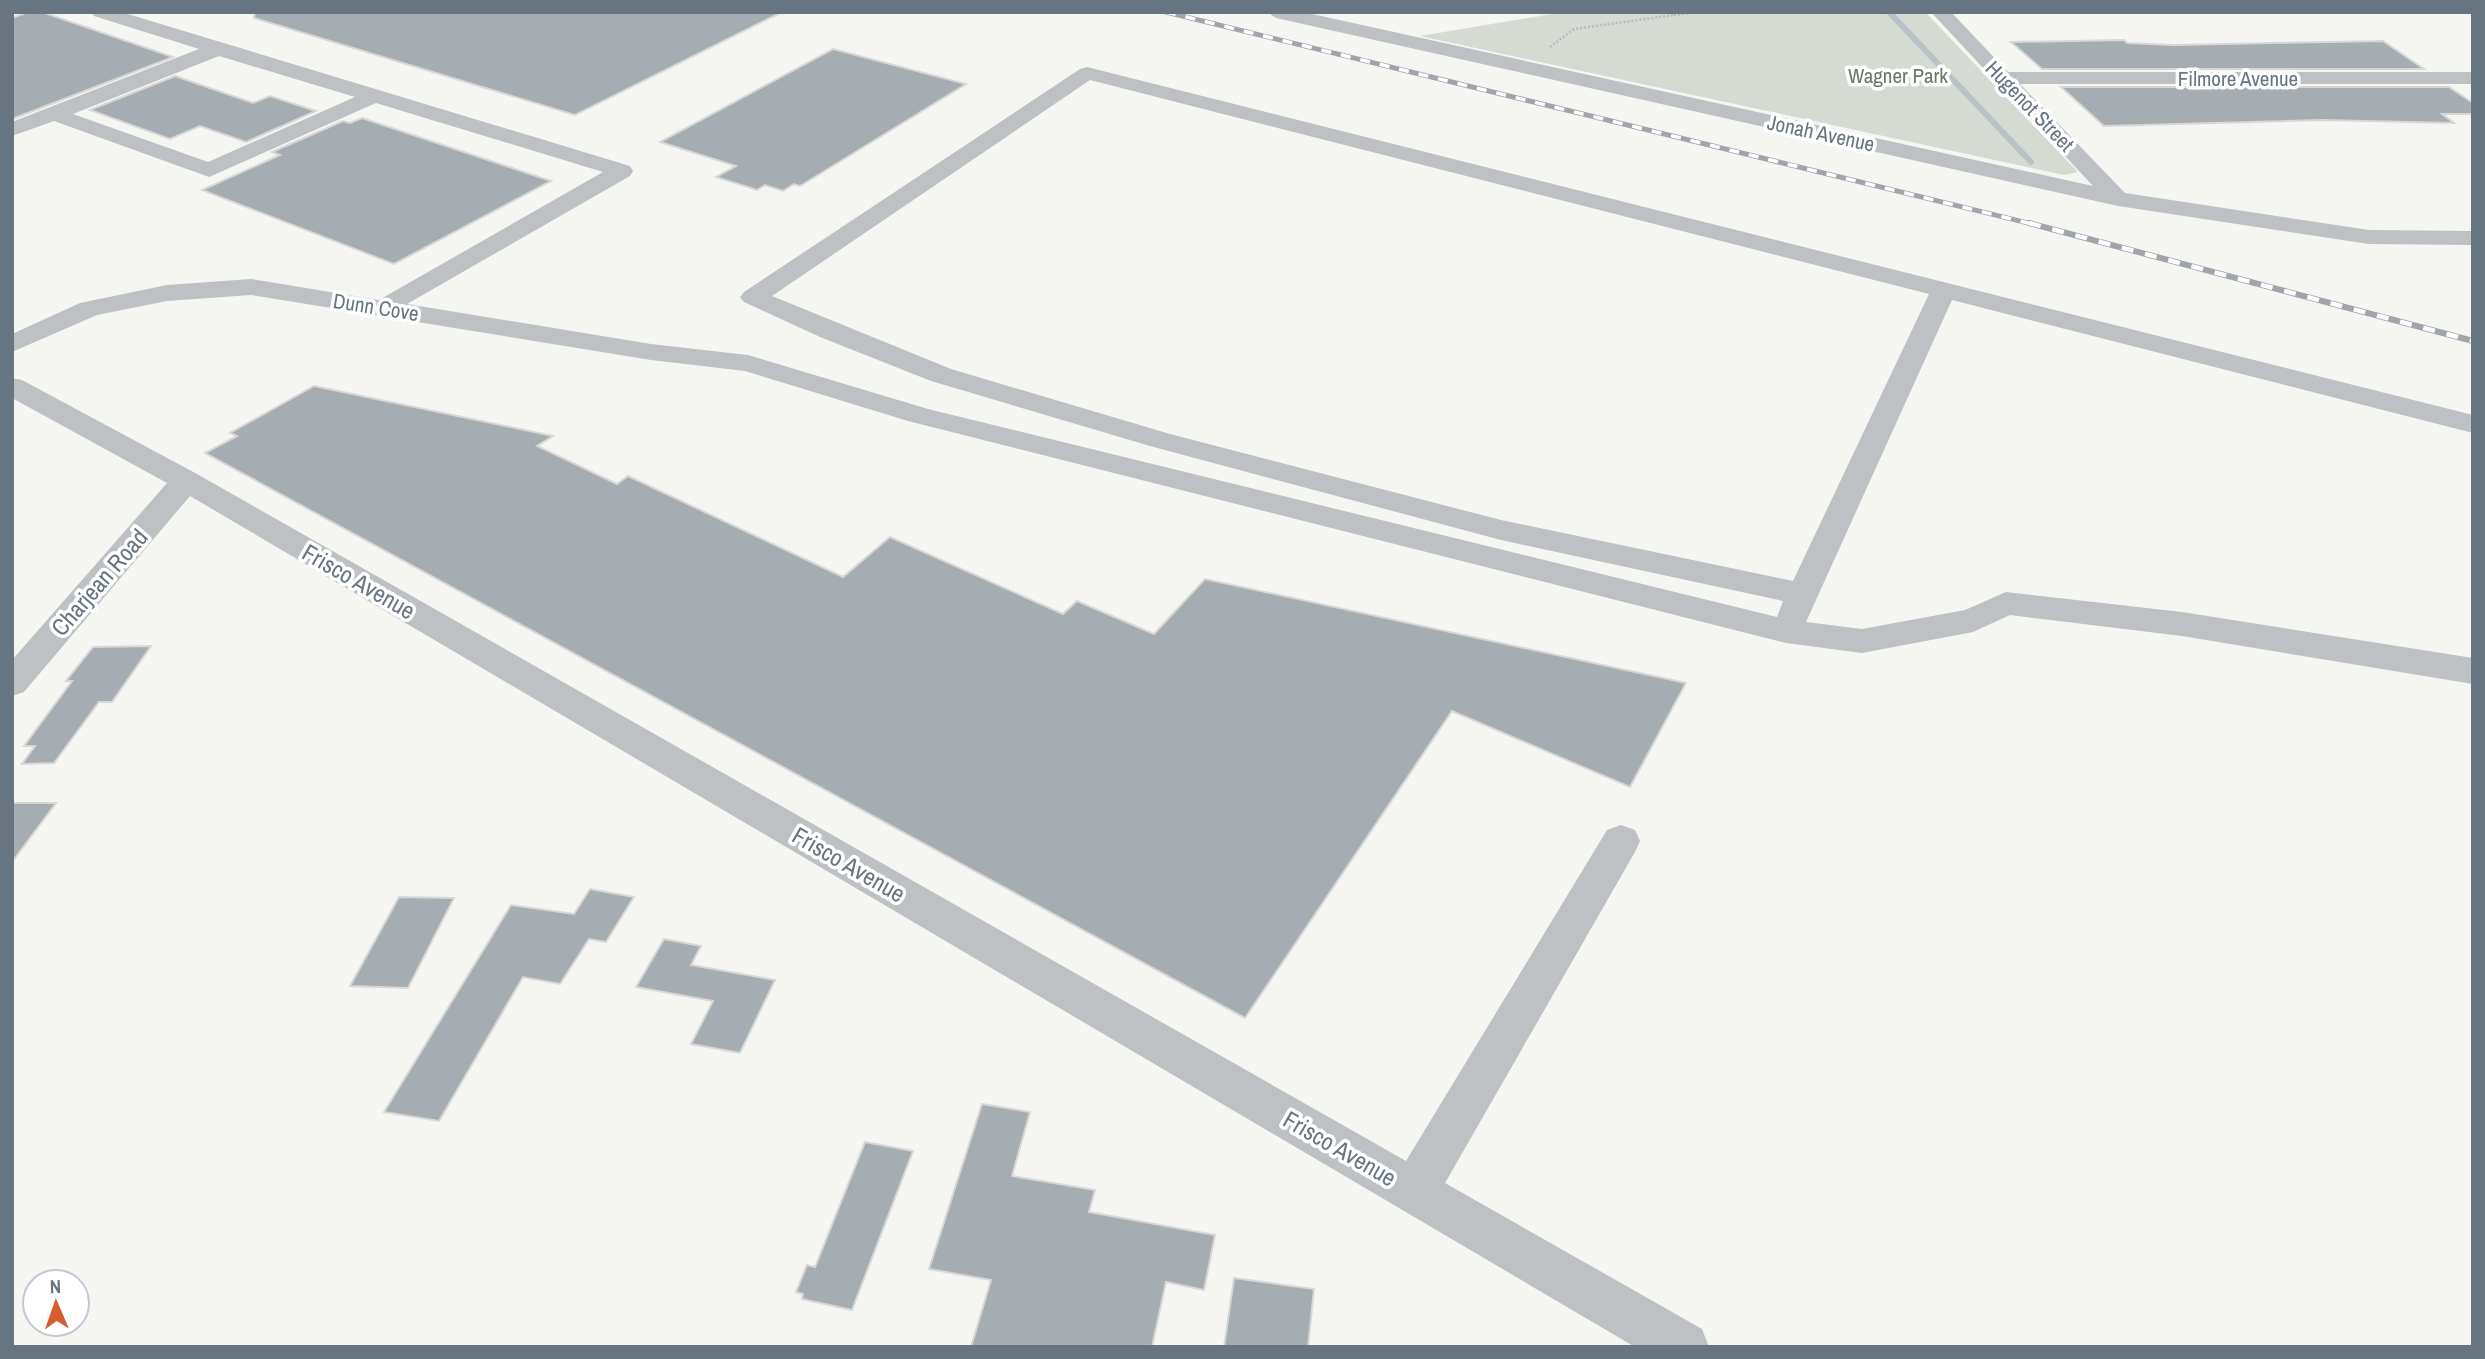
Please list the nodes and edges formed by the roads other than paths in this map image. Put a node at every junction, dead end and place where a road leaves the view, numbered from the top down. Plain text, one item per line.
1 (102, 12) edge
2 (1276, 12) edge
3 (1940, 12) edge
4 (218, 49) junction
5 (2004, 78) junction
6 (2473, 78) edge
7 (375, 96) junction
8 (54, 114) junction
9 (12, 131) edge
10 (2118, 199) junction
11 (2473, 238) edge
12 (1944, 290) junction
13 (384, 308) junction
14 (12, 344) edge
15 (12, 386) edge
16 (2473, 424) edge
17 (186, 481) junction
18 (1803, 594) junction
19 (1786, 631) junction
20 (2473, 671) edge
21 (12, 683) edge
22 (1621, 841) dead end
23 (1414, 1191) junction
24 (1684, 1347) edge

1 - 4 street
2 - 10 street, Jonah Avenue
3 - 5 street, Hugenot Street
4 - 7 street
4 - 8 street
5 - 6 street, Filmore Avenue
5 - 10 street, Hugenot Street
7 - 8 street
7 - 13 street
8 - 9 street
10 - 11 street, Jonah Avenue
12 - 16 street
12 - 18 street
12 - 18 street
13 - 14 street, Dunn Cove
13 - 19 street, Dunn Cove
15 - 17 street, Frisco Avenue
17 - 21 street, Charjean Road
17 - 23 street, Frisco Avenue
18 - 19 street
19 - 20 street, Dunn Cove
22 - 23 street
23 - 24 street, Frisco Avenue

